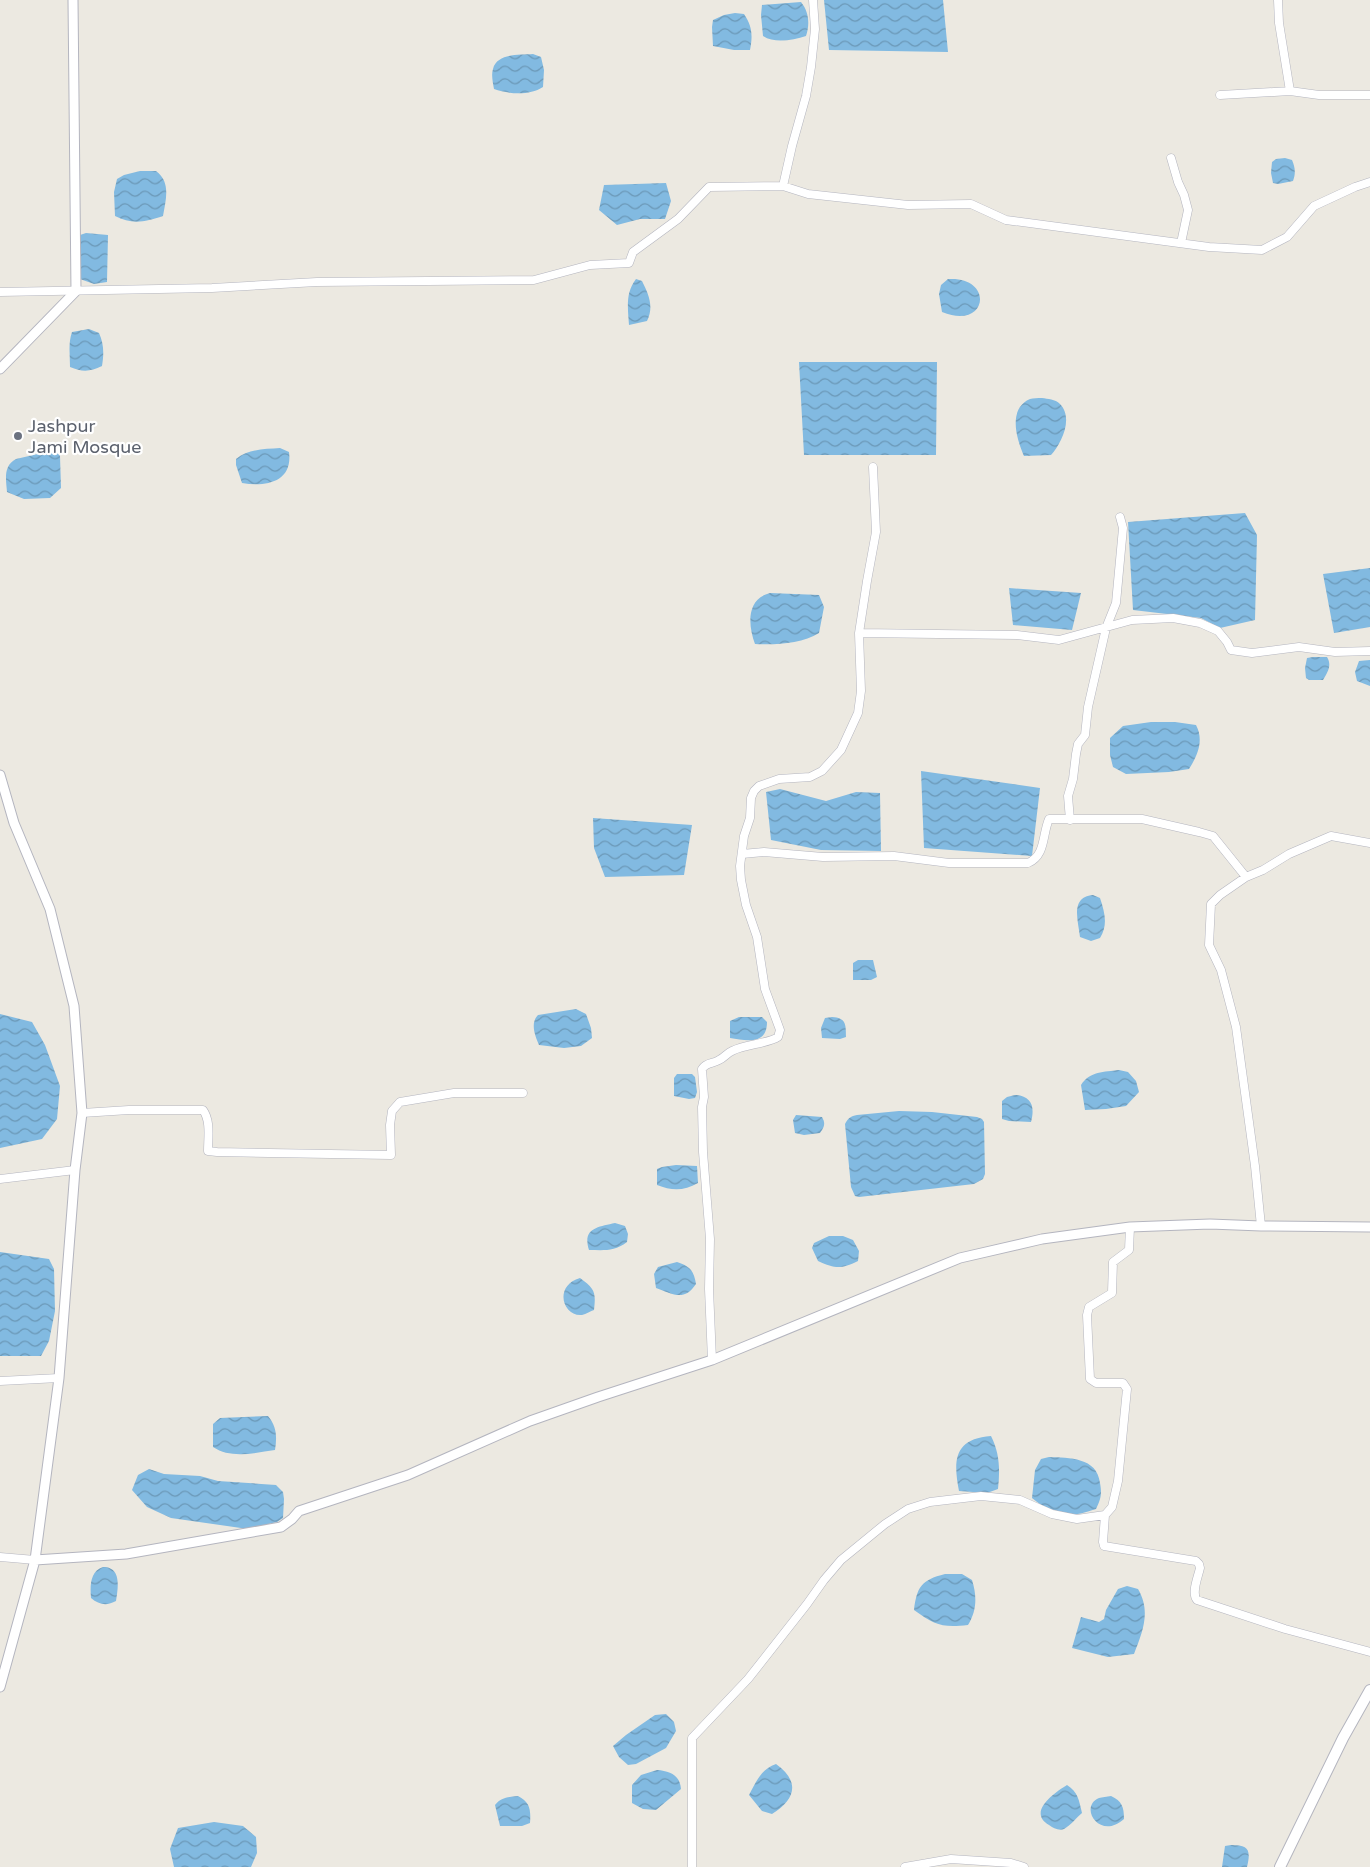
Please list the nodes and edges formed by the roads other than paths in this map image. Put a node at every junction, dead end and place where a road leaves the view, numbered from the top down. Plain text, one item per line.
1 (72, 0) edge
2 (813, 0) edge
3 (1278, 0) edge
4 (1290, 91) junction
5 (1220, 95) dead end
6 (1370, 95) edge
7 (1172, 158) dead end
8 (1370, 182) edge
9 (783, 186) junction
10 (1181, 243) junction
11 (76, 291) junction
12 (0, 292) edge
13 (0, 369) edge
14 (873, 467) dead end
15 (1120, 517) dead end
16 (1106, 628) junction
17 (859, 633) junction
18 (1370, 651) edge
19 (0, 775) edge
20 (1070, 820) junction
21 (1370, 843) edge
22 (742, 854) junction
23 (1246, 877) junction
24 (523, 1093) dead end
25 (82, 1113) junction
26 (75, 1170) junction
27 (0, 1178) edge
28 (1261, 1226) junction
29 (1130, 1227) junction
30 (1370, 1227) edge
31 (712, 1360) junction
32 (59, 1378) junction
33 (0, 1381) edge
34 (1105, 1515) junction
35 (0, 1557) edge
36 (35, 1560) junction
37 (1370, 1652) edge
38 (0, 1687) edge
39 (1370, 1690) edge
40 (692, 1867) edge
41 (905, 1867) edge
42 (1024, 1867) edge
43 (1280, 1867) edge

1 - 11 street
2 - 9 street
3 - 4 street
4 - 5 street
4 - 6 street
7 - 10 street
8 - 10 street
9 - 10 street
9 - 11 street
11 - 12 street
11 - 13 street
14 - 17 street
15 - 16 street
16 - 17 street
16 - 18 street
16 - 20 street
17 - 22 street
19 - 25 street
20 - 22 street
20 - 23 street
21 - 23 street
22 - 31 street
23 - 28 street
24 - 25 street
25 - 26 street
26 - 27 street
26 - 32 street
28 - 29 street
28 - 30 street
29 - 31 street
29 - 34 street
31 - 36 street
32 - 33 street
32 - 36 street
34 - 37 street
34 - 40 street
35 - 36 street
36 - 38 street
39 - 43 main road
41 - 42 street

